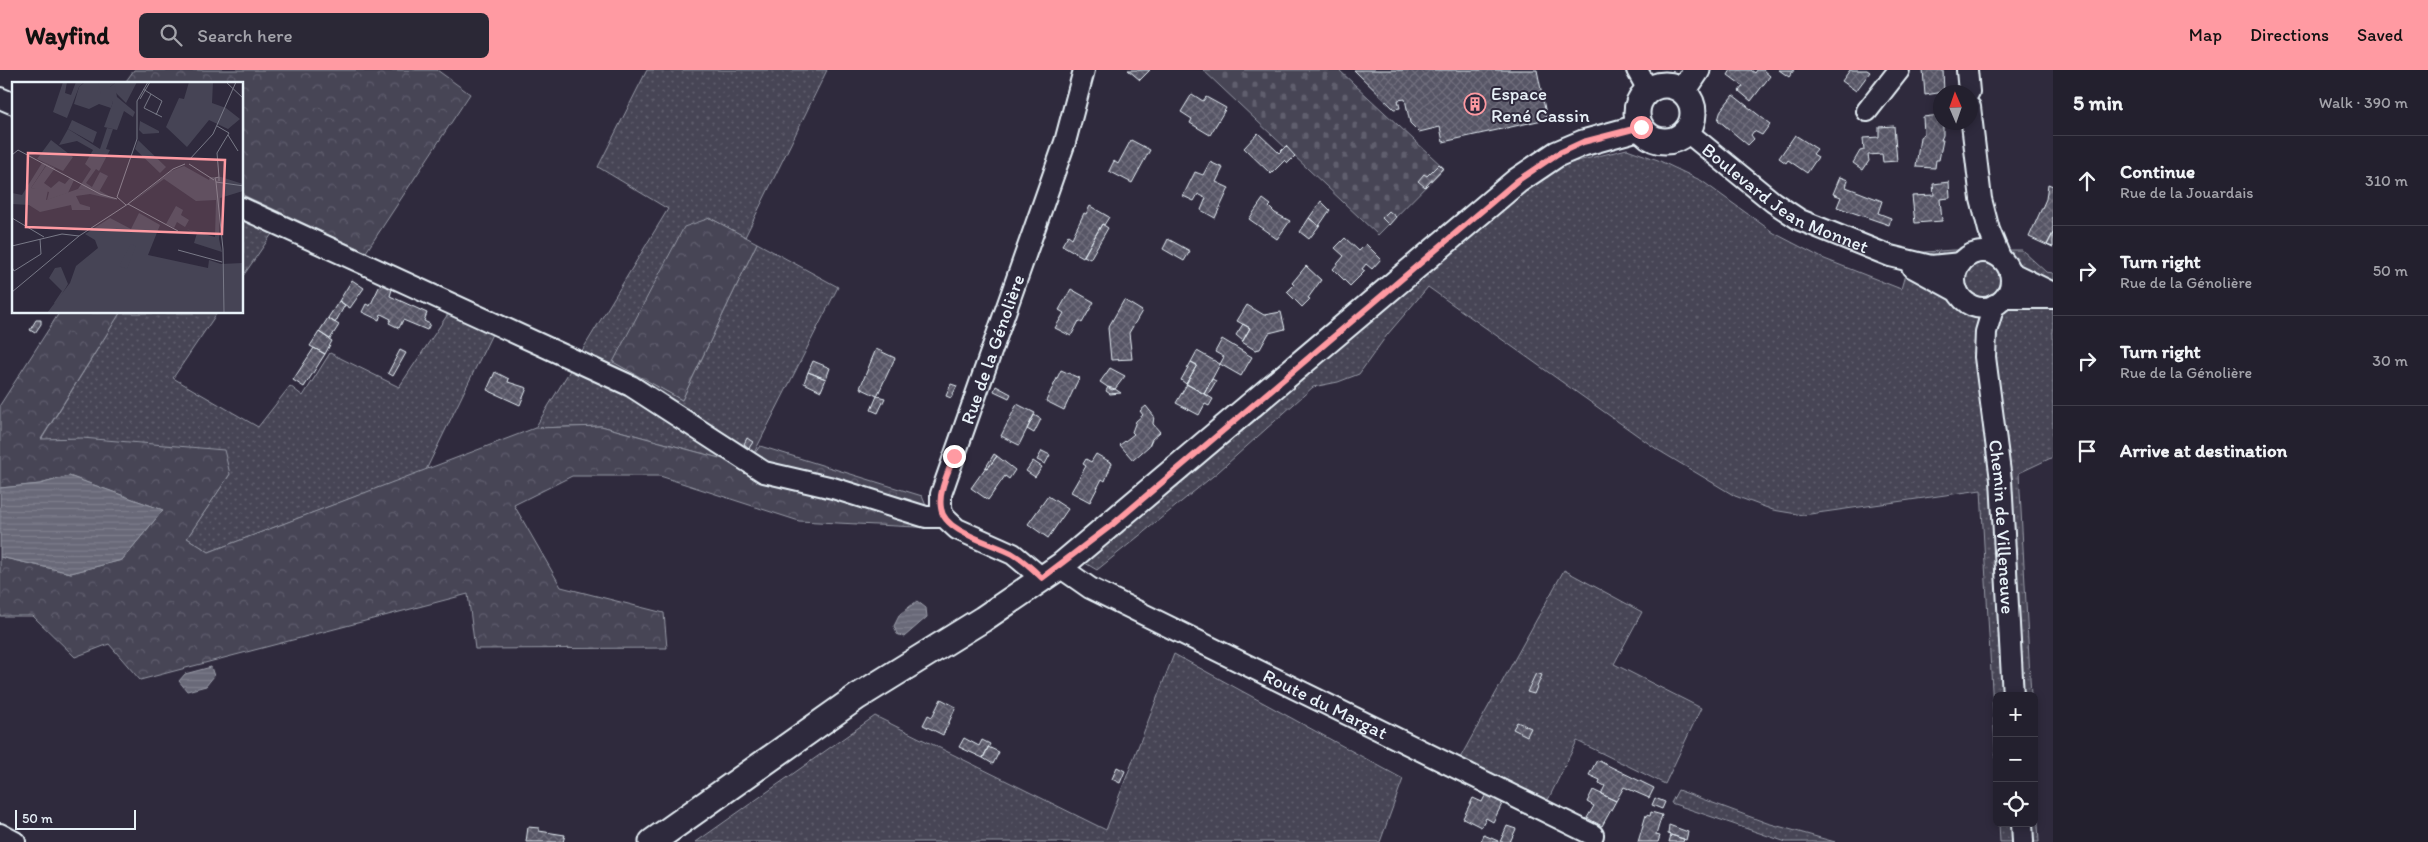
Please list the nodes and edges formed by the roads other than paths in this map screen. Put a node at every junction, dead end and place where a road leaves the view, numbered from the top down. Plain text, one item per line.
1 (1084, 70) edge
2 (1697, 70) edge
3 (1899, 70) edge
4 (1967, 70) edge
5 (1642, 80) edge
6 (1968, 85) edge
7 (1683, 91) junction
8 (0, 98) edge
9 (12, 103) edge
10 (1867, 111) dead end
11 (1641, 127) junction
12 (1973, 130) edge
13 (1686, 131) junction
14 (1980, 198) junction
15 (244, 209) edge
16 (1890, 256) junction
17 (1967, 258) junction
18 (2005, 265) junction
19 (2053, 293) edge
20 (1962, 297) junction
21 (2053, 298) edge
22 (2000, 302) junction
23 (1985, 357) junction
24 (944, 517) junction
25 (1052, 572) junction
26 (2014, 692) edge
27 (2022, 827) edge
28 (0, 834) edge
29 (1594, 834) dead end
30 (15, 842) edge
31 (652, 842) edge
32 (2023, 842) edge

1 - 24 street, Rue de la Génolière
2 - 7 main road
3 - 10 street
4 - 6 street
5 - 7 main road
5 - 11 main road
7 - 13 main road
8 - 9 street
11 - 13 main road
11 - 25 main road
12 - 14 street
13 - 16 street, Boulevard Jean Monnet
14 - 17 street
14 - 18 street
15 - 24 street
16 - 17 street, Boulevard Jean Monnet
16 - 20 street, Boulevard Jean Monnet
17 - 18 street
17 - 20 street
18 - 19 street
18 - 22 street
20 - 22 street
20 - 23 street, Chemin de Villeneuve
21 - 22 street
22 - 23 street, Chemin de Villeneuve
23 - 26 street, Chemin de Villeneuve
24 - 25 street
25 - 29 street, Route du Margat
25 - 31 main road
27 - 32 street
28 - 30 street

